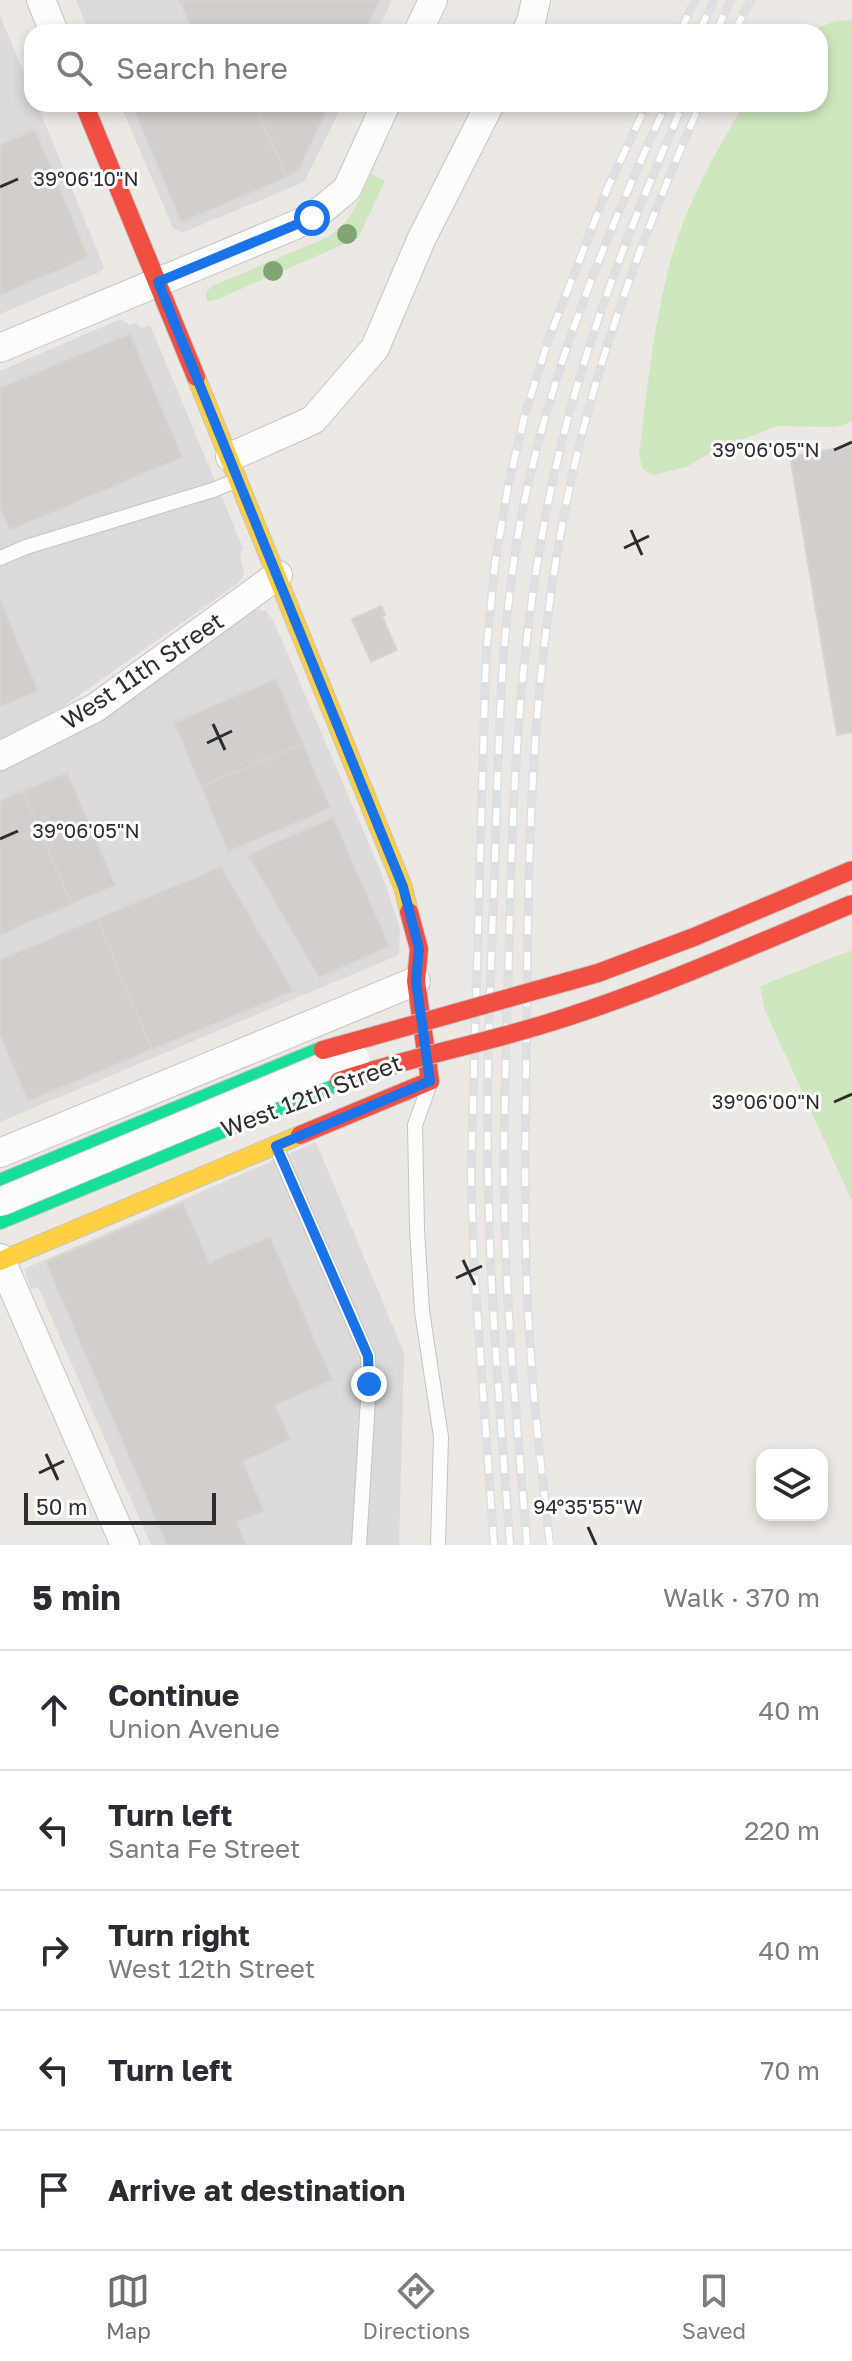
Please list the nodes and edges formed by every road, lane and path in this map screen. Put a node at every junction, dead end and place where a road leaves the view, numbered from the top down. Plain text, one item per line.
1 (41, 0) edge
2 (433, 0) edge
3 (536, 0) edge
4 (51, 24) edge
5 (422, 24) edge
6 (530, 24) edge
7 (87, 112) edge
8 (382, 112) edge
9 (486, 112) edge
10 (158, 282) junction
11 (0, 348) edge
12 (234, 468) junction
13 (0, 558) edge
14 (278, 575) junction
15 (0, 756) edge
16 (852, 870) edge
17 (852, 887) edge
18 (852, 904) edge
19 (416, 981) junction
20 (430, 1081) junction
21 (276, 1146) junction
22 (0, 1153) edge
23 (0, 1183) edge
24 (0, 1202) edge
25 (0, 1220) edge
26 (0, 1260) edge
27 (125, 1545) edge
28 (359, 1545) edge
29 (438, 1545) edge

1 - 4 street
2 - 5 street
3 - 6 street
7 - 10 main road
8 - 10 street
9 - 12 street
10 - 11 street
10 - 12 main road
12 - 13 lane
12 - 14 main road
14 - 15 street, West 11th Street
14 - 19 main road
16 - 23 main road, West 12th Street, bridge
17 - 24 street, bridge
18 - 25 main road, West 12th Street, bridge
19 - 20 main road
19 - 22 street
20 - 21 main road, West 12th Street
20 - 29 lane
21 - 26 main road, West 12th Street
21 - 28 lane
26 - 27 street

